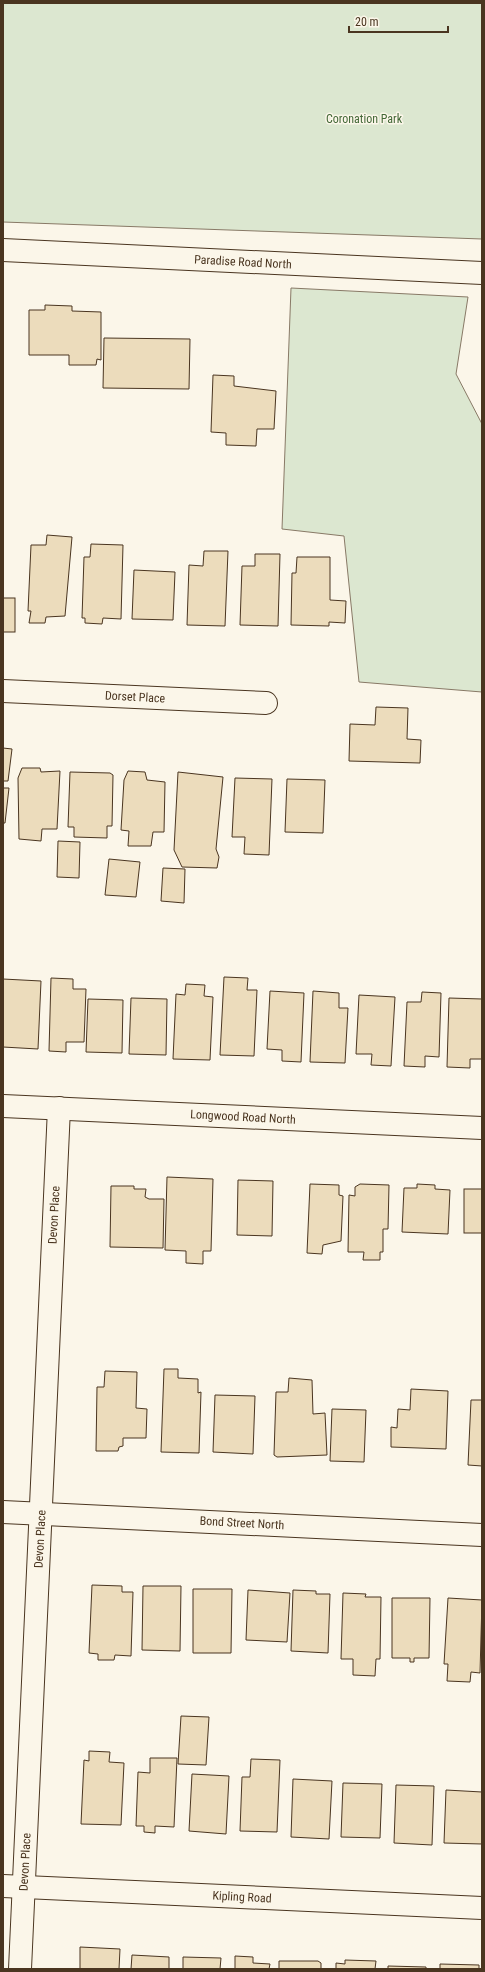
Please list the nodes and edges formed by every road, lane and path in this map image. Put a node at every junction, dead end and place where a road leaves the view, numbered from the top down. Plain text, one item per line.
1 (3, 250) edge
2 (482, 273) edge
3 (3, 691) edge
4 (266, 703) dead end
5 (3, 1106) edge
6 (59, 1108) junction
7 (482, 1128) edge
8 (3, 1512) edge
9 (41, 1514) junction
10 (482, 1535) edge
11 (13, 1886) edge
12 (482, 1908) edge
13 (20, 1969) edge

1 - 2 street, Paradise Road North
3 - 4 street, Dorset Place
5 - 6 street, Longwood Road North
6 - 7 street, Longwood Road North
6 - 9 street, Devon Place
8 - 9 street, Bond Street North
9 - 10 street, Bond Street North
9 - 11 street, Devon Place
11 - 12 street, Kipling Road
11 - 13 street, Devon Place

